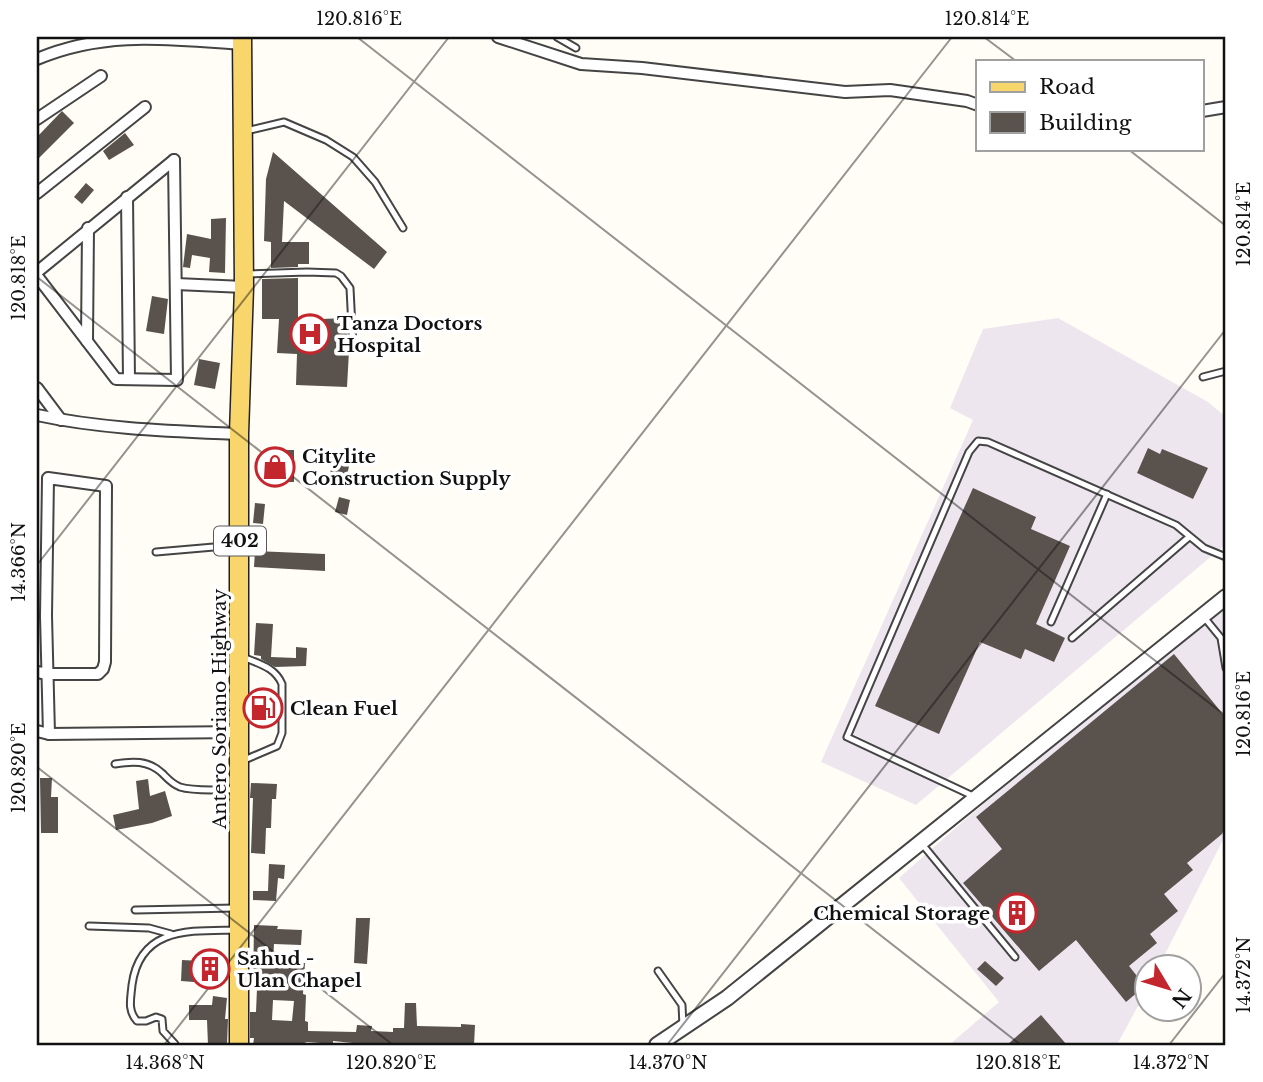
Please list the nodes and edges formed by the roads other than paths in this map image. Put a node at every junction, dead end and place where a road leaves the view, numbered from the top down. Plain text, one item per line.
1 (498, 37) edge
2 (557, 37) edge
3 (242, 40) edge
4 (576, 48) dead end
5 (37, 59) edge
6 (101, 76) dead end
7 (976, 104) edge
8 (145, 107) dead end
9 (1226, 107) edge
10 (1204, 111) edge
11 (37, 119) edge
12 (244, 131) junction
13 (37, 193) edge
14 (127, 197) junction
15 (89, 228) junction
16 (403, 228) dead end
17 (37, 274) edge
18 (244, 280) junction
19 (176, 284) junction
20 (87, 341) junction
21 (353, 348) dead end
22 (1226, 371) edge
23 (1203, 377) dead end
24 (129, 379) junction
25 (37, 388) edge
26 (37, 415) edge
27 (61, 420) junction
28 (239, 434) junction
29 (1107, 494) junction
30 (37, 498) edge
31 (49, 501) junction
32 (1189, 537) junction
33 (240, 545) junction
34 (156, 552) dead end
35 (42, 554) edge
36 (1226, 557) edge
37 (1226, 597) edge
38 (41, 615) edge
39 (1203, 616) junction
40 (1051, 621) dead end
41 (1072, 638) dead end
42 (240, 656) junction
43 (1226, 668) edge
44 (42, 673) edge
45 (37, 732) edge
46 (240, 732) junction
47 (50, 734) junction
48 (240, 762) junction
49 (115, 764) dead end
50 (240, 790) junction
51 (977, 798) junction
52 (922, 844) junction
53 (239, 908) junction
54 (135, 910) dead end
55 (89, 926) dead end
56 (239, 930) junction
57 (171, 934) junction
58 (1015, 957) dead end
59 (658, 971) dead end
60 (683, 1030) junction
61 (175, 1044) edge
62 (239, 1045) edge
63 (657, 1045) edge

1 - 7 street
2 - 4 lane
3 - 5 street
3 - 12 main road, Antero Soriano Highway / 402
6 - 11 street
8 - 13 street
9 - 10 street
12 - 16 lane
12 - 18 main road, Antero Soriano Highway / 402
14 - 15 street
14 - 19 street
14 - 24 street
15 - 17 street
15 - 20 street
17 - 20 street
18 - 19 street
18 - 21 lane
18 - 28 main road, Antero Soriano Highway / 402
19 - 24 street
20 - 24 street
22 - 23 lane
25 - 27 street
26 - 27 street
27 - 28 street
28 - 33 main road, Antero Soriano Highway / 402
29 - 32 lane
29 - 40 lane
29 - 51 lane
30 - 31 street
31 - 35 street
31 - 44 street
32 - 36 lane
32 - 41 lane
33 - 34 lane
33 - 42 main road, Antero Soriano Highway / 402
35 - 38 street
37 - 39 street
38 - 44 street
39 - 43 lane
39 - 51 street
42 - 46 main road, Antero Soriano Highway / 402
42 - 48 lane
44 - 47 street
45 - 47 street
46 - 47 street
46 - 48 main road, Antero Soriano Highway / 402
48 - 50 main road, Antero Soriano Highway / 402
49 - 50 lane
50 - 53 main road, Antero Soriano Highway / 402
51 - 52 street
52 - 58 lane
52 - 60 street
53 - 54 lane
53 - 56 main road, Antero Soriano Highway / 402
55 - 57 lane
56 - 57 lane
56 - 62 main road, Antero Soriano Highway / 402
57 - 61 lane
59 - 60 lane
60 - 63 street

